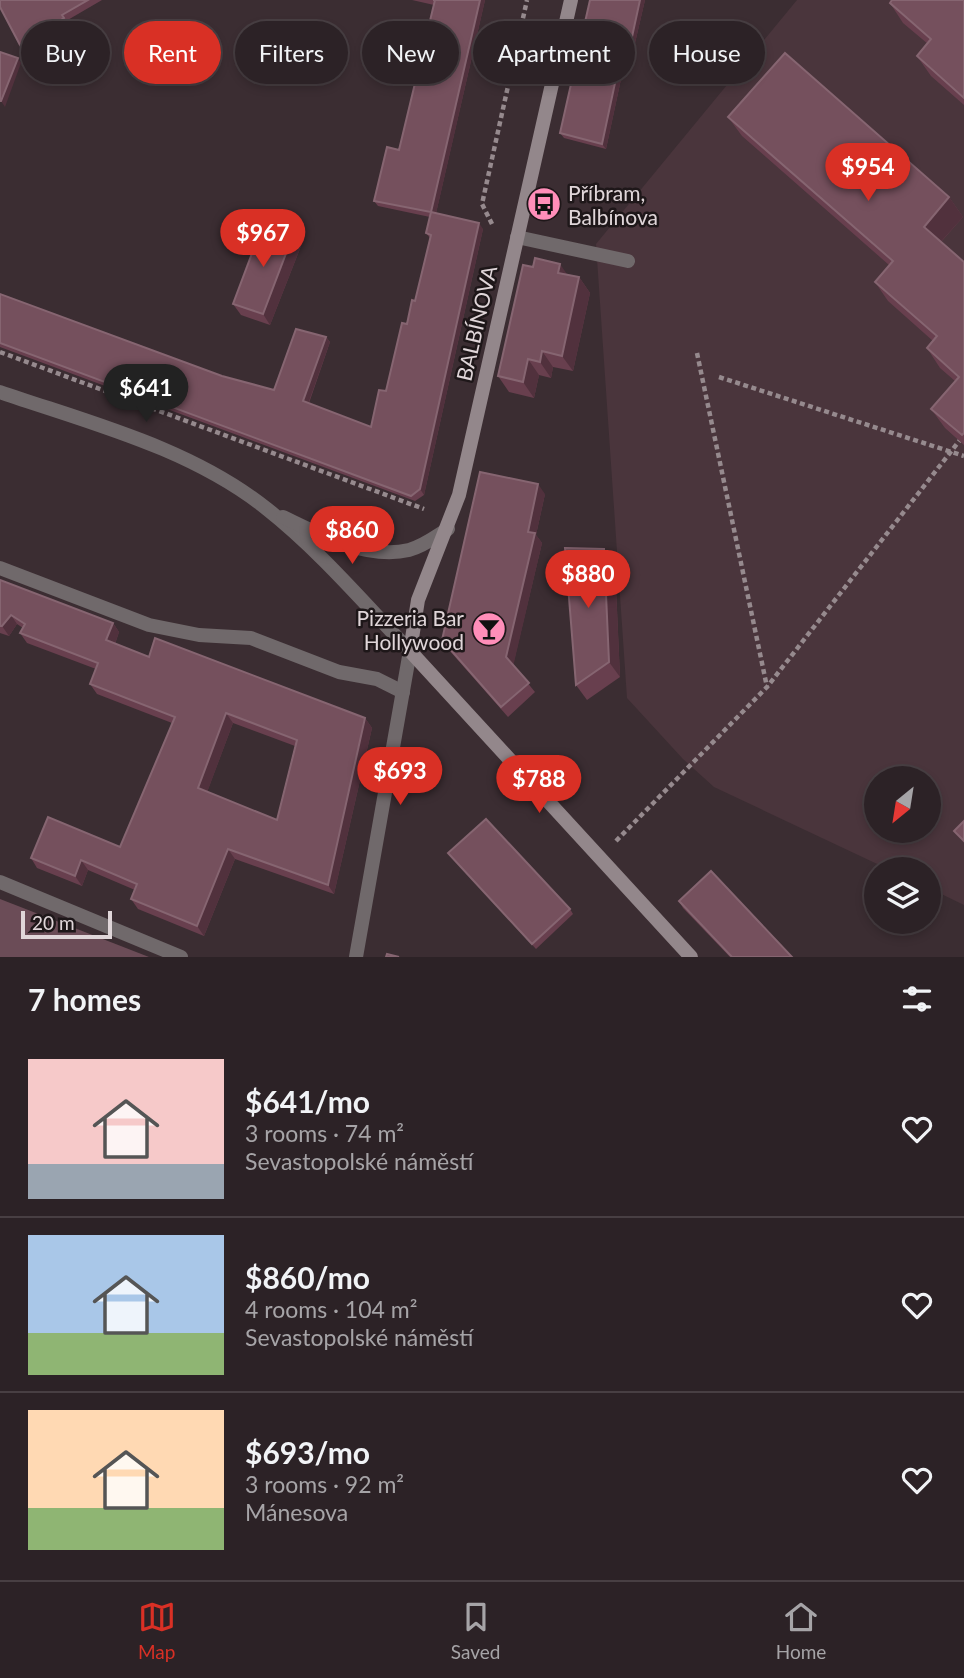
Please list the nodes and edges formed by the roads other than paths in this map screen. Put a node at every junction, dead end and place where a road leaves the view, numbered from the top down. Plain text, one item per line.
1 (571, 0) edge
2 (517, 237) junction
3 (628, 261) dead end
4 (0, 392) edge
5 (266, 509) junction
6 (448, 529) junction
7 (0, 568) edge
8 (410, 652) junction
9 (403, 692) junction
10 (0, 882) edge
11 (181, 957) edge
12 (356, 957) edge
13 (691, 957) edge

1 - 2 main road, BALBÍNOVA
2 - 3 street
2 - 6 main road, BALBÍNOVA
4 - 5 street
5 - 6 street
5 - 8 street
6 - 8 main road, BALBÍNOVA
7 - 9 street
8 - 9 street
8 - 13 main road
9 - 12 street
10 - 11 street

